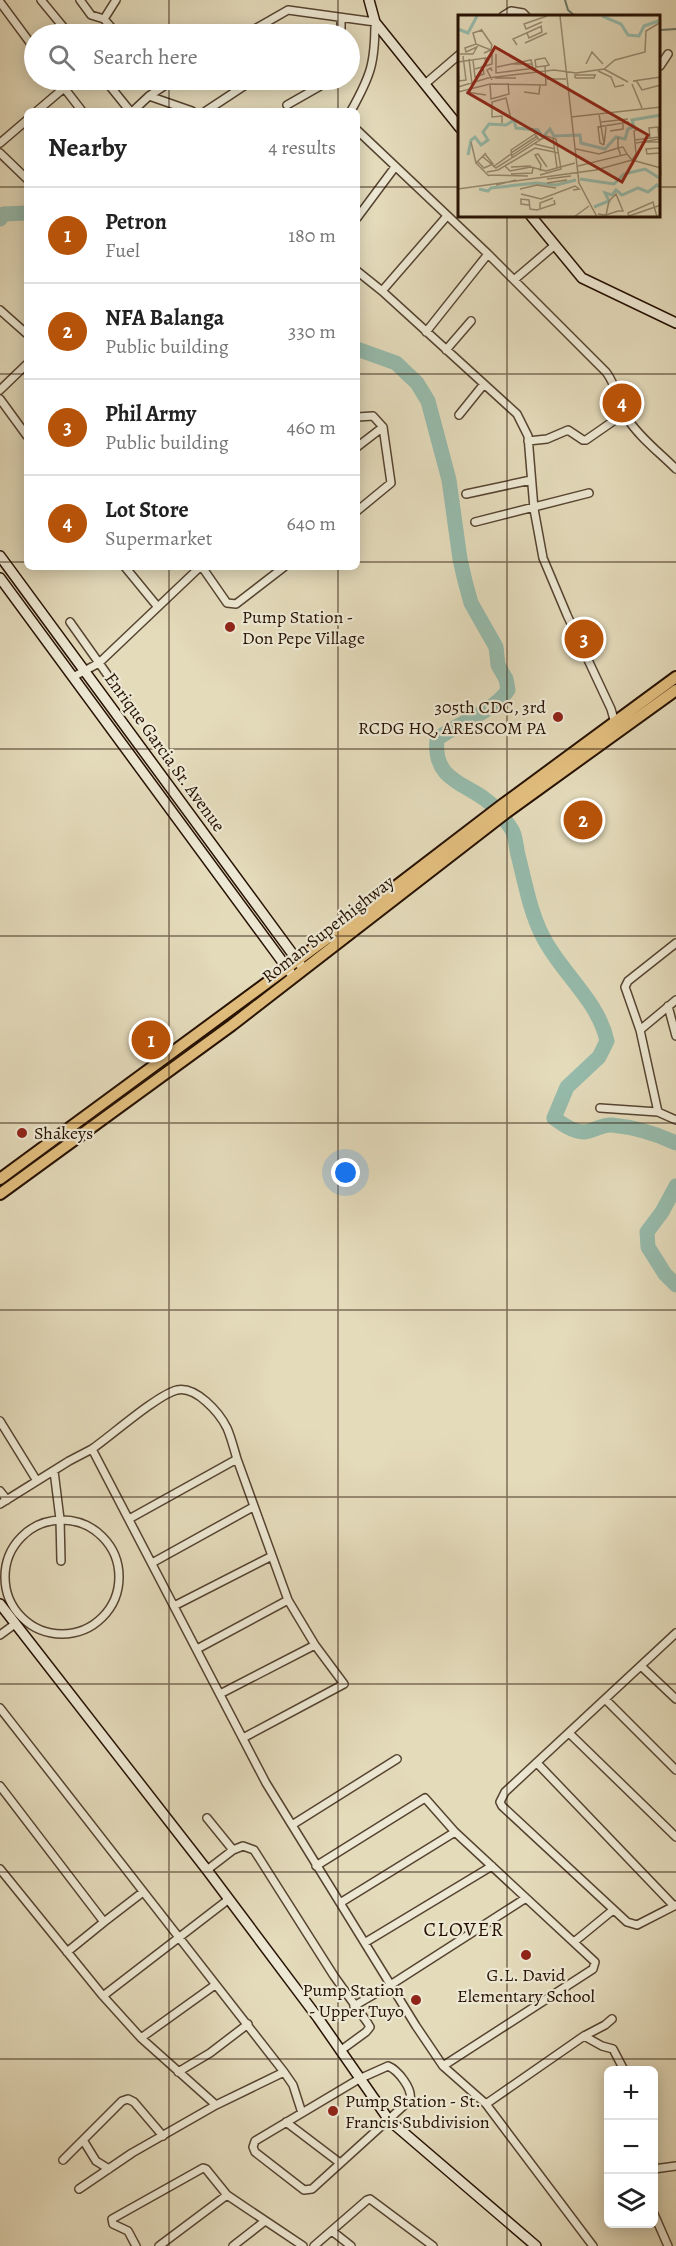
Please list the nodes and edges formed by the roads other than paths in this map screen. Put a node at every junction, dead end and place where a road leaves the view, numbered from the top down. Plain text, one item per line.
1 (41, 0) edge
2 (80, 0) edge
3 (116, 0) edge
4 (369, 0) edge
5 (0, 2) edge
6 (505, 15) edge
7 (524, 15) edge
8 (341, 18) junction
9 (104, 19) junction
10 (375, 22) junction
11 (61, 24) edge
12 (108, 24) edge
13 (264, 24) edge
14 (341, 24) edge
15 (24, 34) edge
16 (668, 54) dead end
17 (458, 56) edge
18 (661, 64) edge
19 (425, 84) junction
20 (62, 90) edge
21 (66, 90) edge
22 (113, 90) edge
23 (156, 90) edge
24 (238, 90) edge
25 (313, 90) edge
26 (149, 96) junction
27 (287, 105) dead end
28 (41, 108) edge
29 (80, 108) edge
30 (128, 108) edge
31 (135, 108) edge
32 (183, 108) edge
33 (211, 108) edge
34 (353, 108) edge
35 (24, 123) edge
36 (458, 125) edge
37 (360, 133) edge
38 (0, 143) edge
39 (0, 153) edge
40 (395, 167) junction
41 (24, 176) edge
42 (360, 214) edge
43 (447, 216) junction
44 (533, 218) edge
45 (555, 245) junction
46 (488, 254) junction
47 (360, 273) edge
48 (514, 280) junction
49 (382, 291) junction
50 (0, 310) edge
51 (471, 321) dead end
52 (676, 323) edge
53 (24, 331) edge
54 (426, 332) junction
55 (446, 350) junction
56 (24, 367) edge
57 (484, 384) junction
58 (0, 390) edge
59 (0, 399) edge
60 (625, 413) junction
61 (459, 415) dead end
62 (360, 417) edge
63 (383, 427) junction
64 (24, 432) edge
65 (528, 441) junction
66 (360, 445) edge
67 (676, 469) edge
68 (531, 480) junction
69 (589, 493) dead end
70 (466, 494) dead end
71 (360, 509) edge
72 (534, 509) junction
73 (475, 522) dead end
74 (0, 556) edge
75 (128, 570) edge
76 (198, 570) edge
77 (203, 570) edge
78 (280, 570) edge
79 (0, 578) edge
80 (157, 606) junction
81 (70, 622) dead end
82 (99, 663) junction
83 (85, 671) junction
84 (73, 677) junction
85 (676, 677) edge
86 (676, 690) edge
87 (126, 701) dead end
88 (615, 723) junction
89 (504, 808) junction
90 (676, 943) edge
91 (300, 965) junction
92 (290, 972) junction
93 (676, 1000) edge
94 (668, 1006) junction
95 (640, 1030) junction
96 (676, 1036) edge
97 (600, 1108) dead end
98 (658, 1112) junction
99 (676, 1120) edge
100 (0, 1179) edge
101 (0, 1194) edge
102 (0, 1421) edge
103 (92, 1449) junction
104 (237, 1459) junction
105 (54, 1471) junction
106 (37, 1481) junction
107 (0, 1491) edge
108 (3, 1502) edge
109 (253, 1507) junction
110 (60, 1519) junction
111 (129, 1519) junction
112 (272, 1556) junction
113 (61, 1561) dead end
114 (152, 1563) junction
115 (288, 1600) junction
116 (0, 1605) edge
117 (174, 1606) junction
118 (15, 1624) junction
119 (676, 1633) edge
120 (0, 1635) edge
121 (315, 1645) junction
122 (197, 1649) junction
123 (641, 1666) junction
124 (220, 1694) junction
125 (605, 1699) junction
126 (676, 1699) edge
127 (0, 1708) edge
128 (569, 1733) junction
129 (243, 1738) junction
130 (397, 1759) dead end
131 (537, 1763) junction
132 (676, 1770) edge
133 (0, 1786) edge
134 (207, 1818) dead end
135 (292, 1825) junction
136 (455, 1832) junction
137 (676, 1837) edge
138 (232, 1850) junction
139 (316, 1866) junction
140 (492, 1866) junction
141 (0, 1869) edge
142 (207, 1870) junction
143 (142, 1892) junction
144 (526, 1898) junction
145 (229, 1899) junction
146 (340, 1903) junction
147 (675, 1905) edge
148 (613, 1910) junction
149 (104, 1922) junction
150 (178, 1938) junction
151 (366, 1942) junction
152 (574, 1942) junction
153 (68, 1952) junction
154 (392, 1984) junction
155 (215, 1985) junction
156 (103, 1996) junction
157 (354, 2006) junction
158 (612, 2019) dead end
159 (248, 2024) junction
160 (584, 2036) junction
161 (141, 2038) junction
162 (340, 2051) junction
163 (443, 2066) junction
164 (622, 2066) edge
165 (178, 2072) junction
166 (284, 2072) junction
167 (359, 2079) junction
168 (486, 2104) junction
169 (216, 2105) junction
170 (302, 2113) junction
171 (389, 2120) junction
172 (286, 2122) junction
173 (163, 2136) junction
174 (83, 2140) junction
175 (63, 2160) dead end
176 (340, 2163) junction
177 (676, 2166) edge
178 (658, 2168) edge
179 (109, 2169) junction
180 (79, 2189) dead end
181 (227, 2195) junction
182 (265, 2221) junction
183 (658, 2223) edge
184 (332, 2231) junction
185 (136, 2246) edge
186 (159, 2246) edge
187 (233, 2246) edge
188 (303, 2246) edge
189 (314, 2246) edge
190 (351, 2246) edge
191 (433, 2246) edge
192 (536, 2246) edge
193 (593, 2246) edge
194 (668, 2246) edge

1 - 11 street
2 - 9 street
3 - 9 street
4 - 10 street
5 - 15 street
6 - 7 street
8 - 10 street
8 - 13 street
8 - 14 street
9 - 12 street
10 - 19 street
10 - 34 street
16 - 18 street
17 - 19 street
19 - 36 street
20 - 28 street
21 - 29 street
22 - 30 street
23 - 26 street
24 - 33 street
25 - 27 street
26 - 31 street
26 - 32 street
35 - 38 street
37 - 40 street
39 - 41 street
40 - 42 street
40 - 43 street
43 - 46 street
43 - 49 street
44 - 45 street
45 - 48 street
45 - 52 street
46 - 48 street
46 - 54 street
47 - 49 street
48 - 60 street
49 - 54 street
50 - 53 street
51 - 55 street
54 - 55 street
55 - 57 street
56 - 58 street
57 - 61 street
57 - 65 street
59 - 64 street
60 - 65 street
60 - 67 street
62 - 63 street
63 - 66 street
63 - 71 street
65 - 68 street
68 - 70 street
68 - 72 street
69 - 72 street
72 - 73 street
72 - 88 street
74 - 83 street, Enrique Garcia Sr. Avenue
75 - 80 street
76 - 80 street
77 - 78 street
79 - 84 street, Enrique Garcia Sr. Avenue
80 - 82 street
81 - 82 street
82 - 83 street
82 - 87 street
83 - 84 street
83 - 91 street, Enrique Garcia Sr. Avenue
84 - 92 street, Enrique Garcia Sr. Avenue
85 - 88 main road, Roman Superhighway
86 - 89 main road, Roman Superhighway
88 - 89 main road, Roman Superhighway
89 - 91 main road, Roman Superhighway
90 - 95 street
91 - 92 main road, Roman Superhighway
92 - 100 main road, Roman Superhighway
92 - 101 main road, Roman Superhighway
93 - 94 street
94 - 95 street
94 - 96 street
95 - 98 street
97 - 98 street
98 - 99 street
102 - 106 street
103 - 104 street
103 - 105 street
103 - 111 street
104 - 109 street
104 - 111 street
105 - 106 street
105 - 110 street
106 - 108 street
107 - 108 street
109 - 112 street
109 - 114 street
110 - 110 street
110 - 113 street
111 - 114 street
112 - 115 street
112 - 117 street
114 - 117 street
115 - 121 street
115 - 122 street
116 - 118 street
117 - 122 street
118 - 120 street
118 - 142 street
119 - 123 street
121 - 124 street
121 - 129 street
122 - 124 street
123 - 125 street
123 - 126 street
124 - 129 street
125 - 128 street
125 - 132 street
127 - 143 street
128 - 131 street
128 - 137 street
129 - 135 street
130 - 135 street
131 - 147 street
131 - 148 street
133 - 149 street
134 - 138 street
135 - 139 street
136 - 139 street
136 - 140 street
136 - 146 street
138 - 142 street
138 - 157 street
139 - 146 street
140 - 144 street
140 - 151 street
141 - 153 street
142 - 145 street
143 - 149 street
143 - 150 street
144 - 152 street
144 - 154 street
145 - 150 street
145 - 162 street
146 - 151 street
147 - 148 street
148 - 152 street
149 - 153 street
150 - 155 street
150 - 156 street
151 - 154 street
152 - 163 street
153 - 156 street
154 - 157 street
154 - 163 street
155 - 159 street
155 - 161 street
156 - 161 street
157 - 162 street
158 - 160 street
159 - 165 street
159 - 166 street
160 - 164 street
160 - 168 street
161 - 165 street
162 - 167 street
163 - 168 street
165 - 169 street
166 - 169 street
166 - 170 street
167 - 170 street
167 - 171 street
167 - 171 street
168 - 193 street
169 - 173 street
170 - 172 street
171 - 176 street
171 - 192 street
172 - 176 street
172 - 176 street
173 - 174 street
173 - 179 street
174 - 175 street
174 - 179 street
177 - 178 street
179 - 180 street
181 - 182 street
181 - 185 street
181 - 186 street
182 - 187 street
182 - 188 street
183 - 194 street
184 - 189 street
184 - 190 street
184 - 191 street

